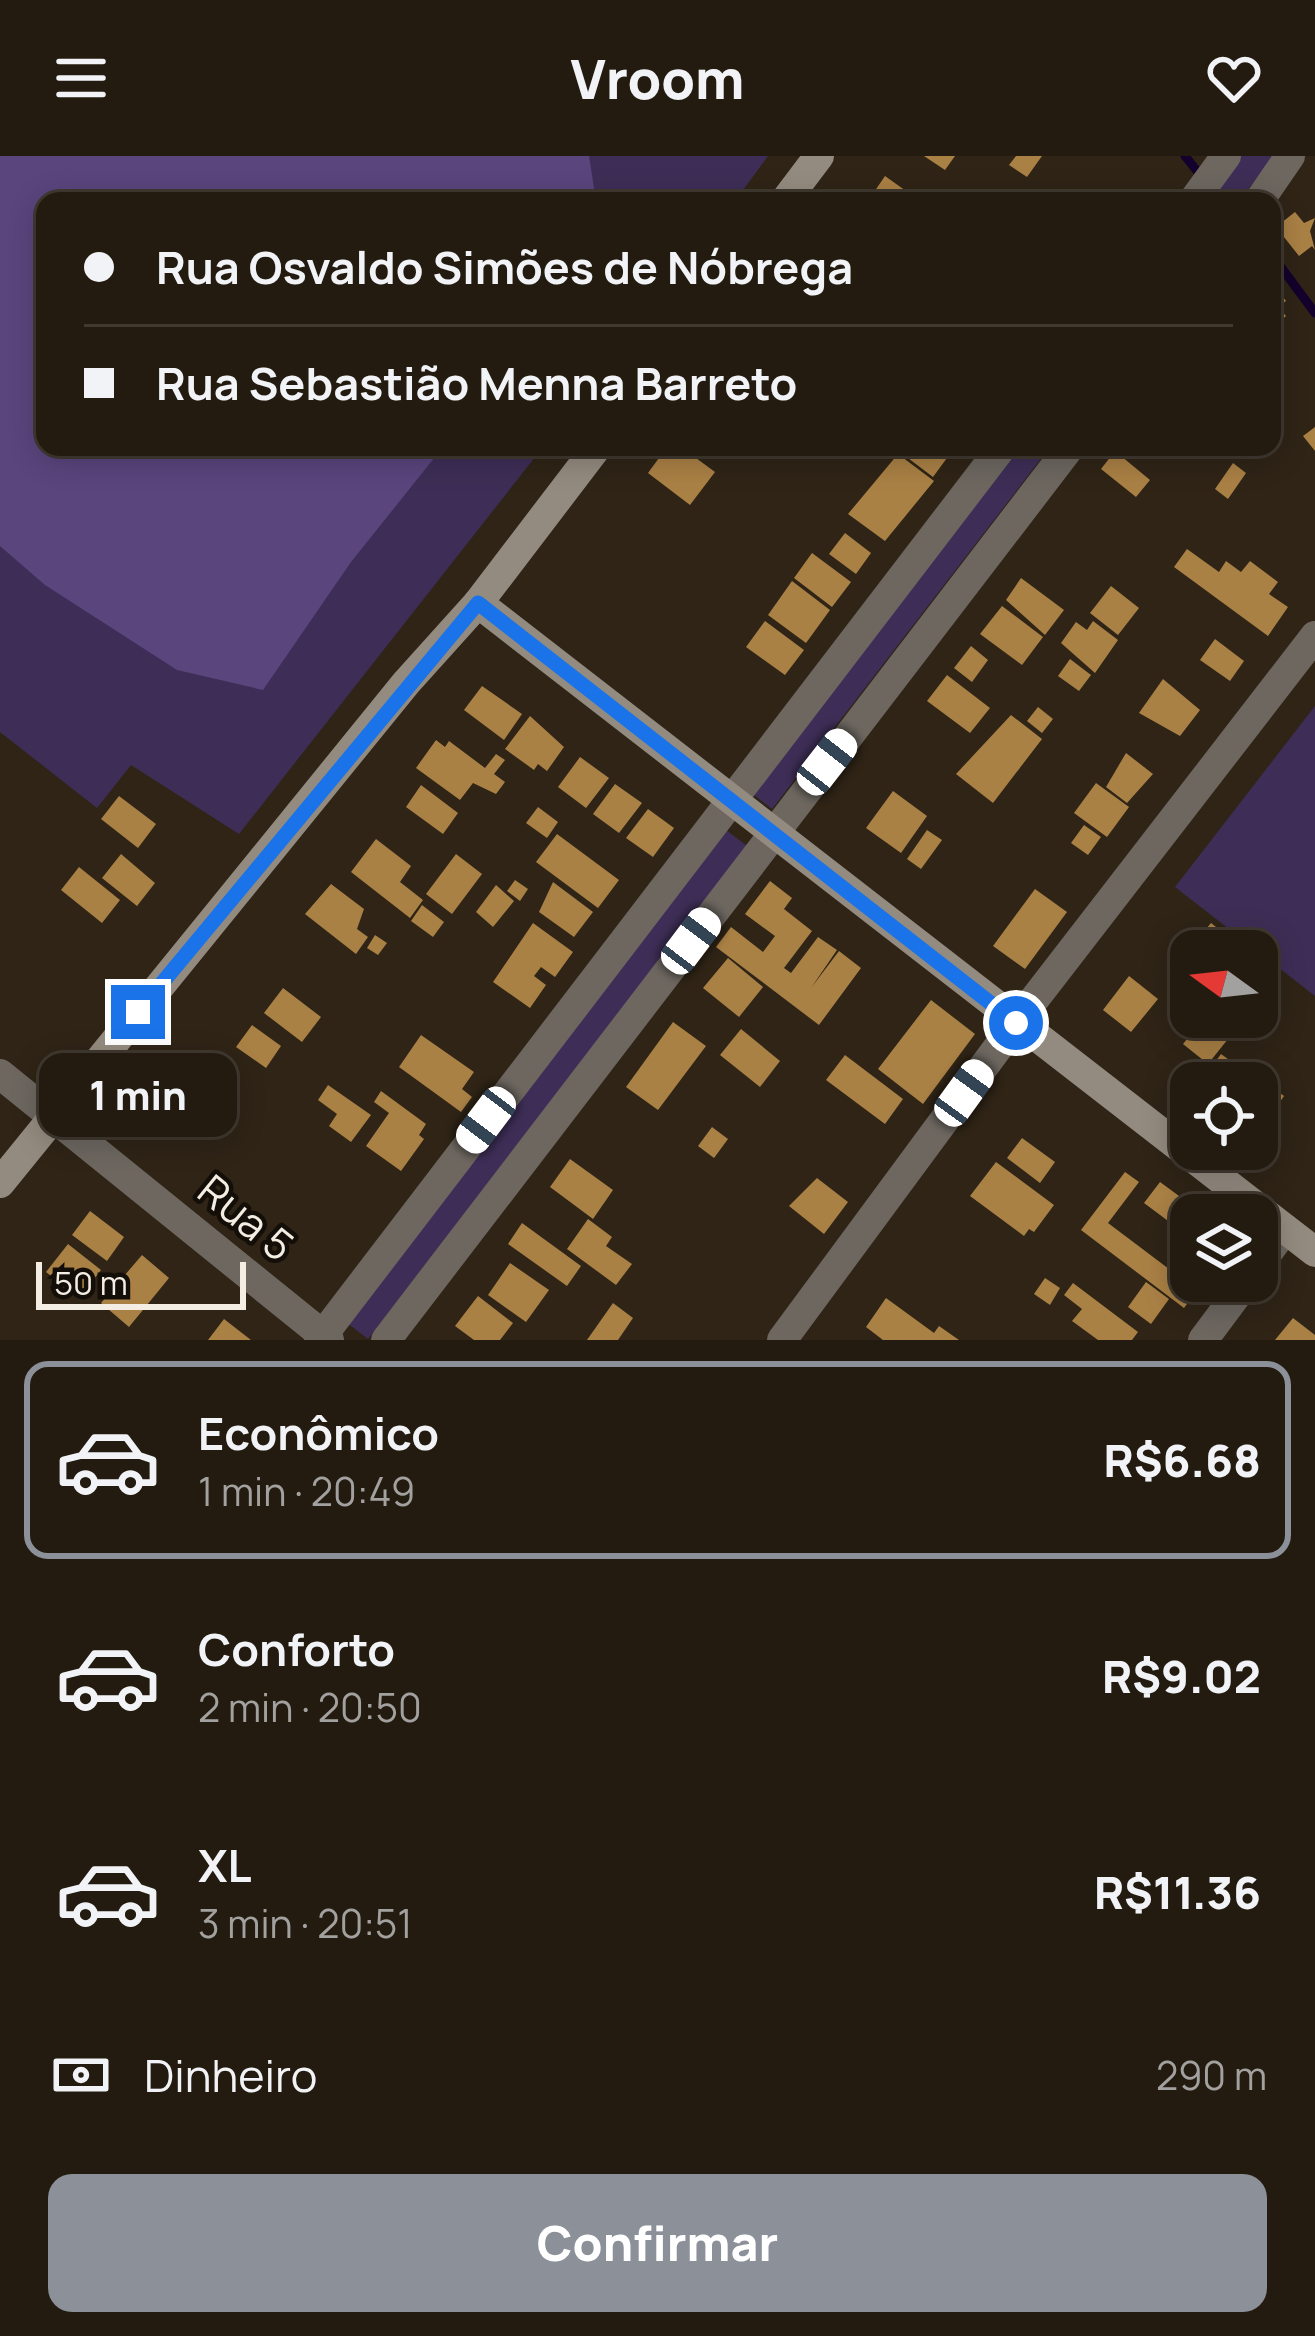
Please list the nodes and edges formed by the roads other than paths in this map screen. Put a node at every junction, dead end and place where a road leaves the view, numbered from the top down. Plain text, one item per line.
1 (819, 156) edge
2 (1290, 156) edge
3 (1224, 159) edge
4 (792, 192) edge
5 (1200, 192) edge
6 (1265, 192) edge
7 (590, 456) edge
8 (995, 456) edge
9 (1063, 456) edge
10 (478, 603) junction
11 (1315, 636) edge
12 (729, 797) junction
13 (773, 832) junction
14 (1016, 1023) junction
15 (0, 1074) edge
16 (53, 1116) junction
17 (0, 1183) edge
18 (1286, 1229) junction
19 (1278, 1239) edge
20 (1315, 1252) edge
21 (1231, 1302) edge
22 (324, 1338) edge
23 (386, 1340) edge
24 (782, 1340) edge
25 (1203, 1340) edge

1 - 4 main road
2 - 6 street
3 - 5 street
7 - 10 main road
8 - 12 street
9 - 13 street
10 - 12 main road
10 - 16 main road
11 - 14 street
12 - 13 main road
12 - 22 street
13 - 14 main road
13 - 23 street
14 - 18 main road
14 - 24 street
15 - 16 street, Rua 5
16 - 17 main road
16 - 22 street, Rua 5
18 - 19 street
18 - 20 main road
21 - 25 street

